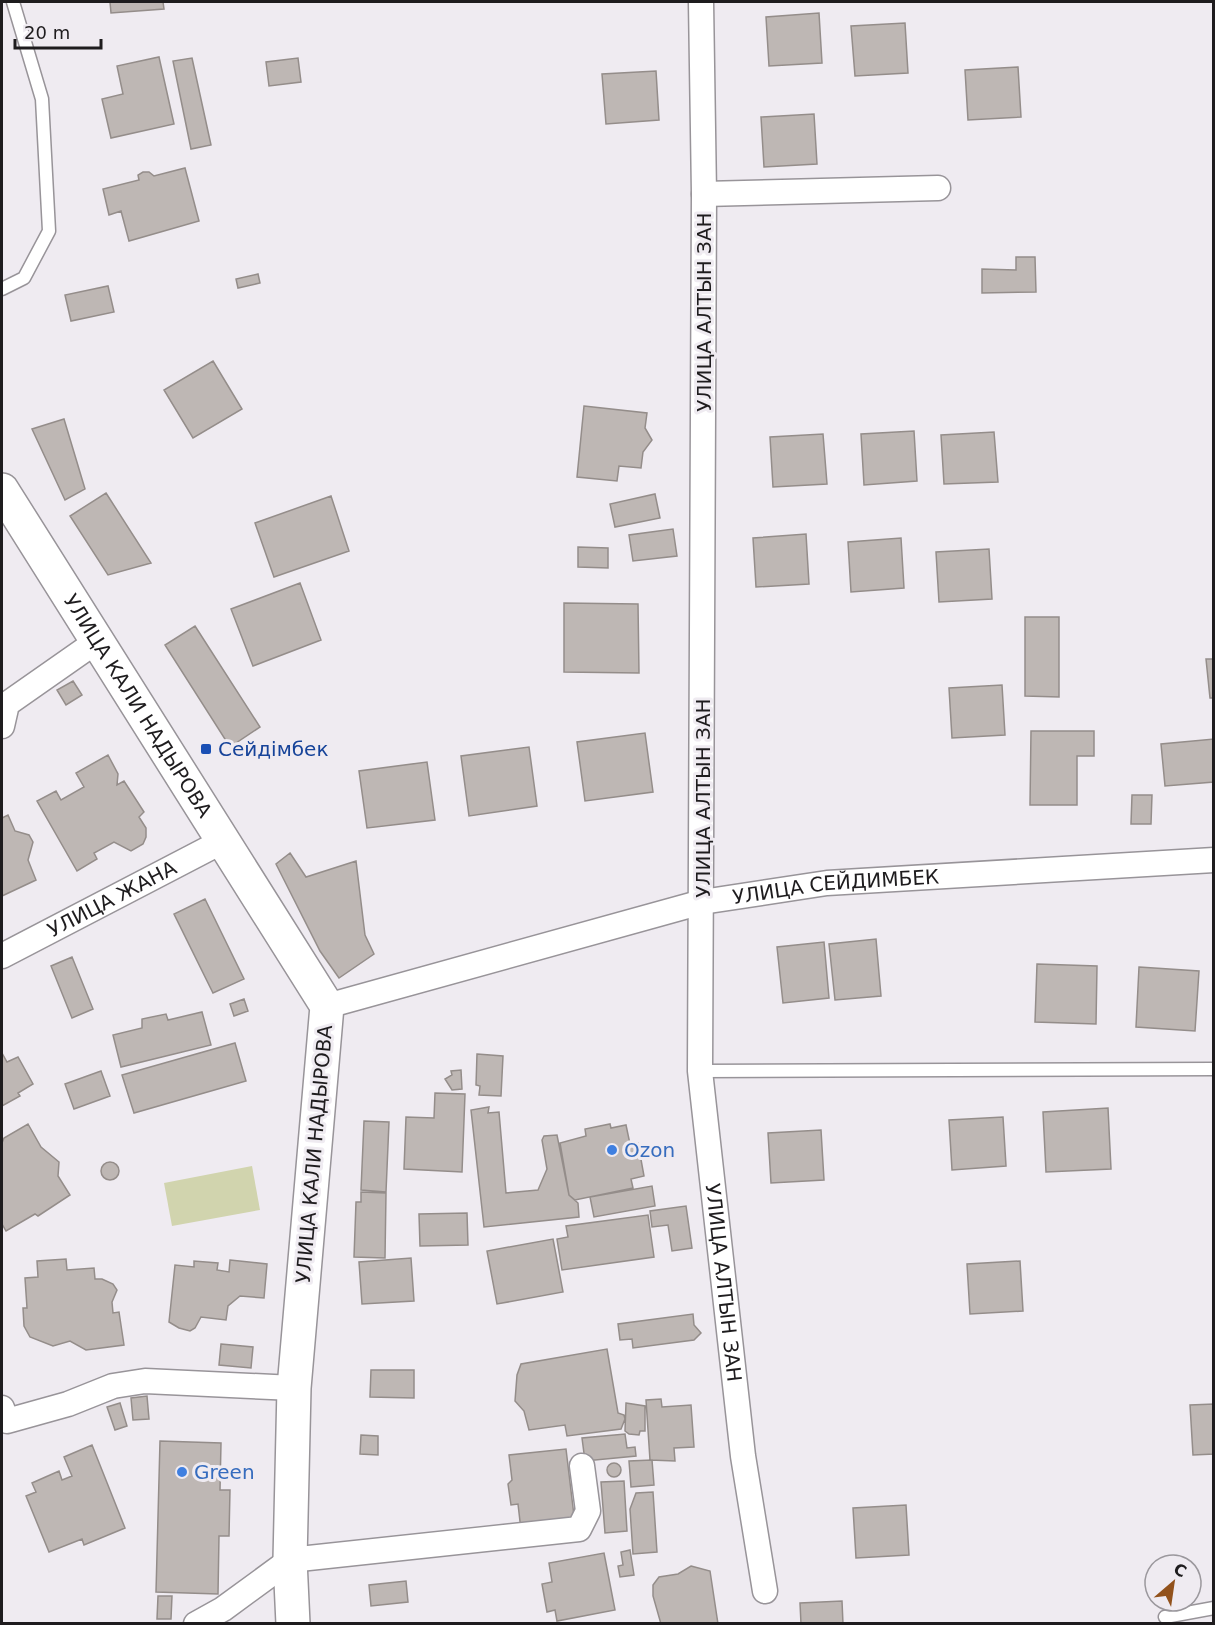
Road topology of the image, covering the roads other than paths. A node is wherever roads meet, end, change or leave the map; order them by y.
1 (13, 2) edge
2 (701, 2) edge
3 (938, 188) dead end
4 (704, 194) junction
5 (2, 289) edge
6 (2, 490) edge
7 (97, 641) junction
8 (2, 726) edge
9 (223, 841) junction
10 (1214, 860) edge
11 (702, 903) junction
12 (2, 957) edge
13 (327, 1006) junction
14 (1214, 1069) edge
15 (700, 1071) junction
16 (294, 1388) junction
17 (2, 1408) edge
18 (582, 1466) dead end
19 (290, 1560) junction
20 (765, 1591) dead end
21 (1214, 1608) edge
22 (1165, 1617) dead end
23 (196, 1623) edge
24 (293, 1623) edge

1 - 5 lane
2 - 4 street, УЛИЦА АЛТЫН ЗАН
3 - 4 street
4 - 11 street, УЛИЦА АЛТЫН ЗАН
6 - 7 street, УЛИЦА КАЛИ НАДЫРОВА
7 - 8 street
7 - 9 street, УЛИЦА КАЛИ НАДЫРОВА
9 - 12 street, УЛИЦА ЖАНА
9 - 13 street, УЛИЦА КАЛИ НАДЫРОВА
10 - 11 street, УЛИЦА СЕЙДИМБЕК
11 - 13 street, УЛИЦА СЕЙДИМБЕК
11 - 15 street, УЛИЦА АЛТЫН ЗАН
13 - 16 street, УЛИЦА КАЛИ НАДЫРОВА
14 - 15 lane
15 - 20 street, УЛИЦА АЛТЫН ЗАН
16 - 17 street
16 - 19 street, УЛИЦА КАЛИ НАДЫРОВА
18 - 19 street
19 - 23 street
19 - 24 street, УЛИЦА КАЛИ НАДЫРОВА
21 - 22 lane

